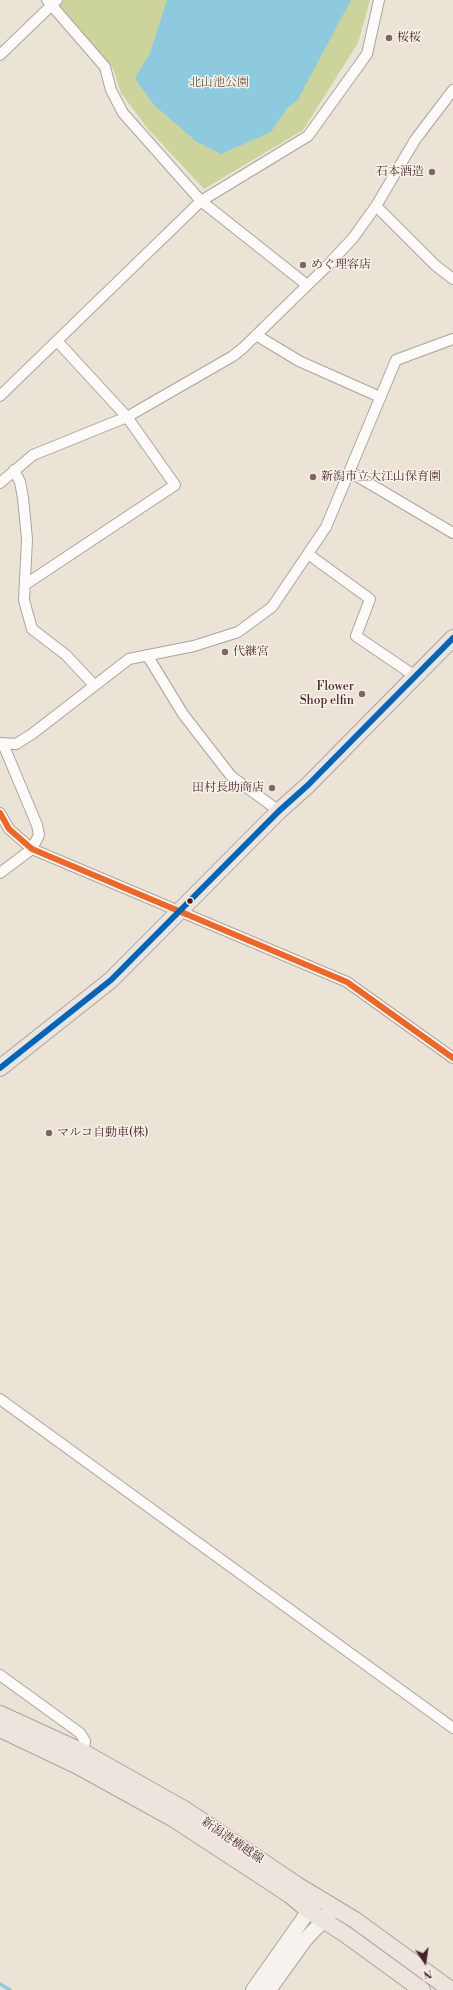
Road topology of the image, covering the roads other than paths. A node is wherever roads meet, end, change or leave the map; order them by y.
1 (379, 0) edge
2 (52, 2) edge
3 (1, 53) edge
4 (453, 90) edge
5 (202, 201) junction
6 (376, 206) junction
7 (453, 279) edge
8 (307, 285) junction
9 (256, 335) junction
10 (453, 340) edge
11 (58, 342) junction
12 (0, 396) edge
13 (380, 397) junction
14 (127, 417) junction
15 (14, 470) junction
16 (350, 472) junction
17 (0, 483) edge
18 (453, 533) edge
19 (308, 554) junction
20 (26, 584) junction
21 (453, 638) edge
22 (147, 656) junction
23 (415, 676) junction
24 (94, 686) junction
25 (1, 744) edge
26 (279, 811) junction
27 (0, 813) edge
28 (32, 849) junction
29 (0, 873) edge
30 (179, 911) junction
31 (453, 1058) edge
32 (0, 1068) edge
33 (0, 1399) edge
34 (0, 1675) edge
35 (0, 1714) edge
36 (453, 1728) edge
37 (0, 1729) edge
38 (83, 1752) junction
39 (318, 1898) junction
40 (334, 1909) junction
41 (309, 1911) junction
42 (323, 1920) junction
43 (253, 1990) edge
44 (269, 1990) edge
45 (422, 1990) edge
46 (451, 1990) edge

1 - 5 street
2 - 3 street
2 - 5 street
4 - 6 street
5 - 8 street
5 - 11 street
6 - 7 street
6 - 8 street
8 - 9 street
9 - 13 street
9 - 14 street
10 - 13 street
11 - 12 street
11 - 14 street
13 - 16 street
14 - 15 street
14 - 20 street
15 - 17 street
15 - 20 street
16 - 18 street
16 - 19 street
19 - 22 street
19 - 23 street
20 - 24 street
21 - 23 main road
22 - 24 street
22 - 26 street
23 - 26 main road
24 - 25 street
25 - 28 street
26 - 30 main road
27 - 28 street
28 - 29 street
28 - 30 street
30 - 31 street
30 - 32 main road
33 - 36 street
34 - 38 street
35 - 38 main road, 新潟港横越線
37 - 41 main road, 新潟港横越線
38 - 39 main road, 新潟港横越線
39 - 40 main road, 新潟港横越線
39 - 41 street
40 - 42 street
40 - 46 main road, 新潟港横越線
41 - 42 main road, 新潟港横越線
41 - 43 street
42 - 44 street
42 - 45 main road, 新潟港横越線

